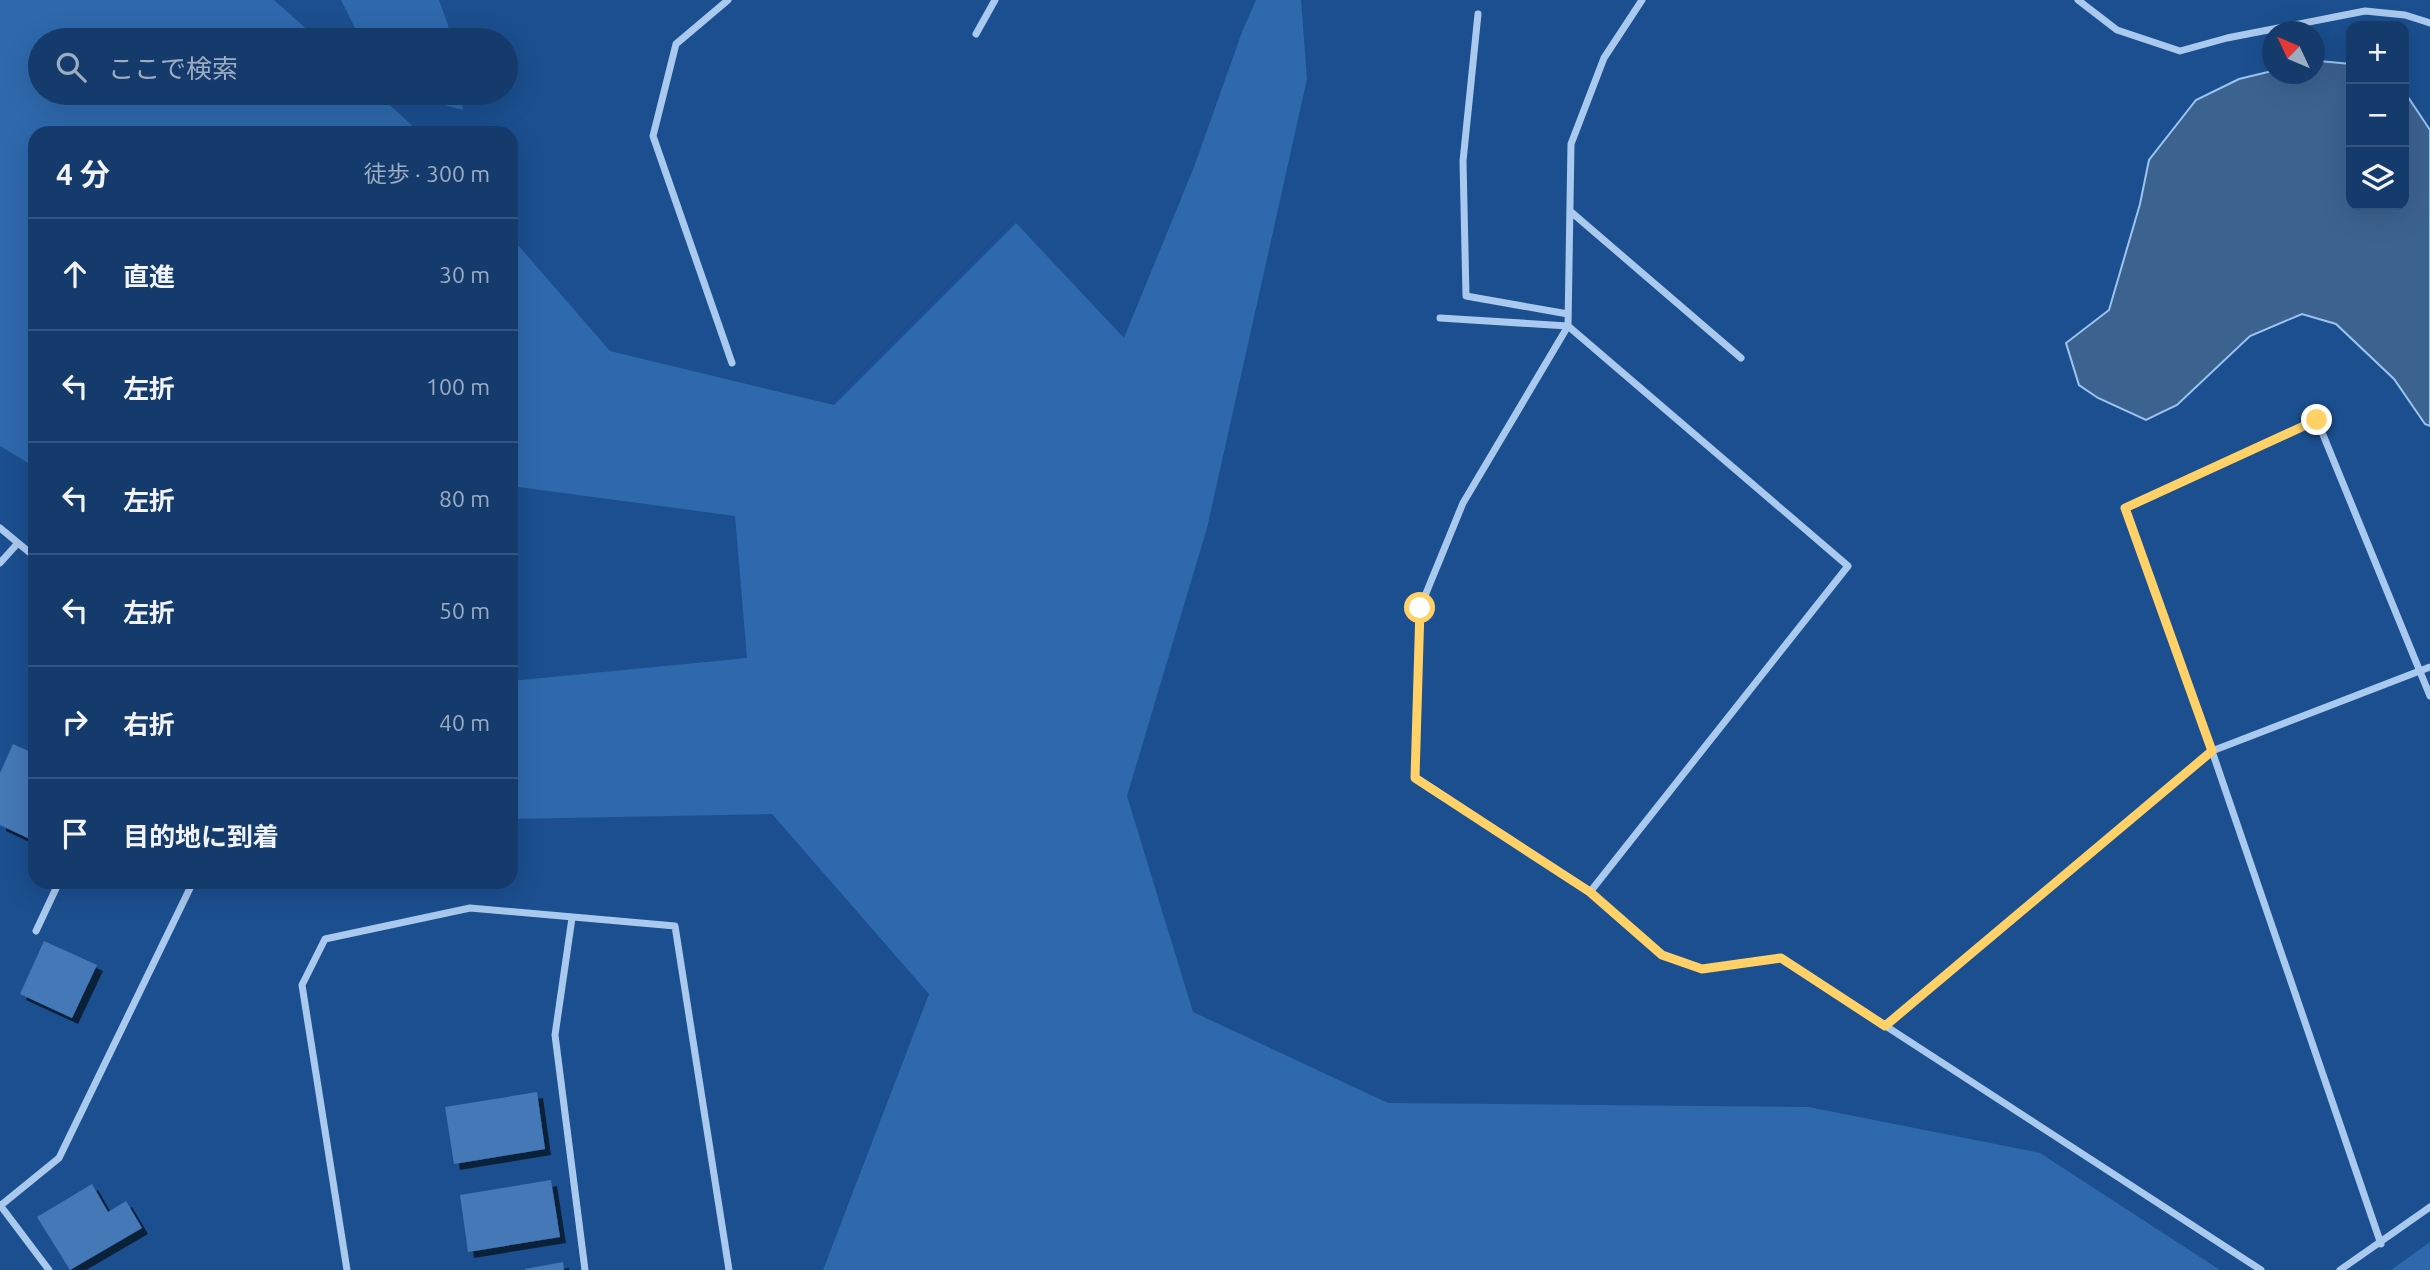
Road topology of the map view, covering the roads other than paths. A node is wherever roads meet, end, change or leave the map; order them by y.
1 (728, 0) edge
2 (995, 0) edge
3 (1642, 0) edge
4 (2078, 0) edge
5 (1478, 14) dead end
6 (2430, 23) edge
7 (976, 34) dead end
8 (1570, 211) junction
9 (1569, 314) junction
10 (1440, 318) dead end
11 (1569, 326) junction
12 (1741, 358) dead end
13 (732, 363) dead end
14 (0, 528) edge
15 (18, 543) junction
16 (28, 551) edge
17 (0, 563) edge
18 (2430, 667) edge
19 (2421, 671) junction
20 (2430, 696) edge
21 (2212, 751) junction
22 (56, 889) edge
23 (190, 889) edge
24 (1590, 892) junction
25 (572, 918) junction
26 (36, 931) dead end
27 (1885, 1026) junction
28 (0, 1206) edge
29 (2430, 1208) edge
30 (2381, 1244) junction
31 (49, 1270) edge
32 (347, 1270) edge
33 (585, 1270) edge
34 (729, 1270) edge
35 (2261, 1270) edge
36 (2340, 1270) edge

1 - 13 street
2 - 7 street
3 - 8 street
4 - 6 street
5 - 9 street
8 - 9 street
8 - 12 street
9 - 11 street
10 - 11 street
11 - 24 street
11 - 24 street
14 - 15 street
15 - 16 street
15 - 17 street
18 - 19 street
19 - 20 street
19 - 21 street
19 - 21 street
21 - 27 street
21 - 30 street
22 - 26 street
23 - 28 street
24 - 27 street
25 - 32 street
25 - 33 street
25 - 34 street
27 - 35 street
28 - 31 street
29 - 30 street
30 - 36 street

